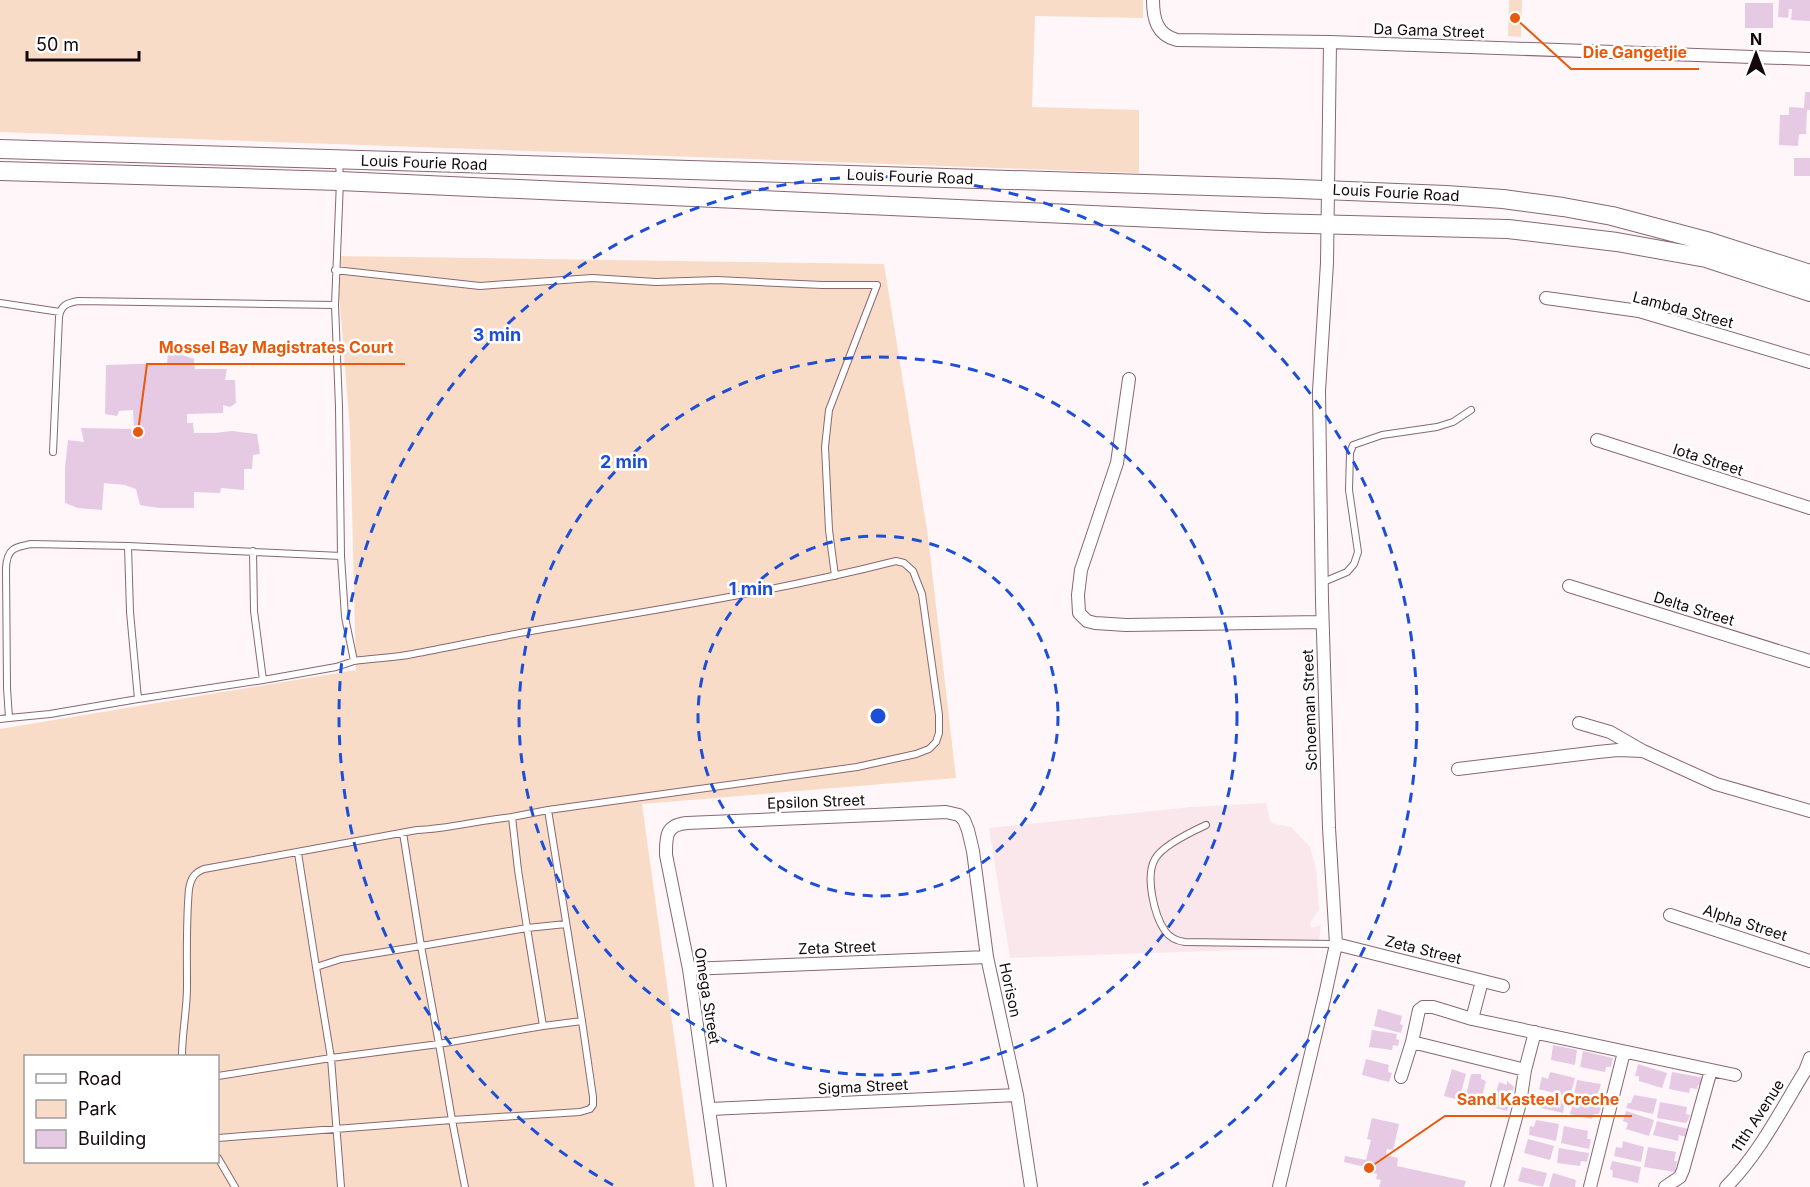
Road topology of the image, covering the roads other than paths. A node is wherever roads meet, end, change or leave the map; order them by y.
1 (1153, 0) edge
2 (1330, 42) junction
3 (1810, 58) edge
4 (0, 149) edge
5 (339, 160) junction
6 (0, 171) edge
7 (340, 182) junction
8 (1327, 190) junction
9 (1326, 225) junction
10 (335, 270) junction
11 (1810, 274) edge
12 (1810, 292) edge
13 (1546, 298) dead end
14 (0, 303) edge
15 (334, 305) junction
16 (60, 312) junction
17 (1810, 362) edge
18 (1129, 379) dead end
19 (1472, 410) dead end
20 (1597, 440) dead end
21 (53, 452) dead end
22 (1810, 508) edge
23 (128, 546) junction
24 (253, 551) junction
25 (341, 556) junction
26 (835, 576) junction
27 (1321, 583) junction
28 (1569, 586) dead end
29 (1322, 622) junction
30 (354, 661) junction
31 (1810, 661) edge
32 (263, 680) junction
33 (138, 699) junction
34 (9, 718) junction
35 (0, 719) edge
36 (1579, 723) dead end
37 (1643, 751) junction
38 (1458, 769) dead end
39 (549, 810) junction
40 (1810, 811) edge
41 (946, 812) joint
42 (512, 817) junction
43 (687, 823) joint
44 (1206, 825) dead end
45 (403, 833) junction
46 (298, 853) junction
47 (1670, 915) dead end
48 (566, 924) junction
49 (527, 928) junction
50 (1336, 944) junction
51 (421, 946) junction
52 (987, 957) junction
53 (1810, 961) edge
54 (316, 967) junction
55 (689, 969) junction
56 (1482, 981) junction
57 (1503, 986) dead end
58 (1472, 1019) junction
59 (582, 1021) junction
60 (543, 1026) junction
61 (1535, 1032) junction
62 (1412, 1042) junction
63 (439, 1044) junction
64 (1624, 1052) junction
65 (182, 1055) edge
66 (332, 1058) junction
67 (1810, 1058) edge
68 (1525, 1070) junction
69 (1711, 1070) junction
70 (1808, 1072) edge
71 (1735, 1075) dead end
72 (219, 1076) edge
73 (1401, 1077) dead end
74 (1017, 1095) junction
75 (710, 1109) junction
76 (452, 1120) junction
77 (336, 1130) junction
78 (219, 1138) edge
79 (219, 1160) edge
80 (235, 1187) edge
81 (340, 1187) edge
82 (465, 1187) edge
83 (720, 1187) edge
84 (1030, 1187) edge
85 (1279, 1187) edge
86 (1497, 1187) edge
87 (1590, 1187) edge
88 (1665, 1187) edge
89 (1726, 1187) edge

1 - 2 street, Da Gama Street
2 - 3 street, Da Gama Street
2 - 8 street, Schoeman Street
4 - 5 main road, Louis Fourie Road
5 - 7 lane
5 - 8 main road, Louis Fourie Road
6 - 7 main road, Louis Fourie Road
7 - 9 main road, Louis Fourie Road
7 - 10 lane
8 - 9 street, Schoeman Street
8 - 11 main road, Louis Fourie Road
9 - 12 main road, Louis Fourie Road
9 - 27 street, Schoeman Street
10 - 15 lane
10 - 26 lane
13 - 17 street, Lambda Street
14 - 16 lane
15 - 16 lane
15 - 25 lane
16 - 21 lane
18 - 29 street
19 - 27 lane
20 - 22 street, Iota Street
23 - 24 lane
23 - 33 lane
23 - 34 lane
24 - 25 lane
24 - 32 lane
25 - 30 lane
26 - 30 lane
26 - 39 lane
27 - 29 street, Schoeman Street
28 - 31 street, Delta Street
29 - 50 street, Schoeman Street
30 - 32 lane
32 - 33 lane
33 - 34 lane
34 - 35 lane
36 - 37 street
37 - 38 street
37 - 40 street
39 - 42 lane
39 - 48 lane
41 - 43 street, Epsilon Street
41 - 52 street, Horison
42 - 45 lane
42 - 49 lane
43 - 55 street, Omega Street
44 - 50 lane
45 - 46 lane
45 - 51 lane
46 - 54 lane
46 - 65 lane
47 - 53 street, Alpha Street
48 - 49 lane
48 - 59 lane
49 - 51 lane
49 - 60 lane
50 - 56 street, Zeta Street
50 - 85 street, Schoeman Street
51 - 54 lane
51 - 63 lane
52 - 55 street, Zeta Street
52 - 74 street, Horison
54 - 66 lane
55 - 75 street, Omega Street
56 - 57 street, Zeta Street
56 - 58 street
58 - 61 street
58 - 62 street
59 - 60 lane
59 - 76 lane
60 - 63 lane
61 - 64 street
61 - 68 street
62 - 68 street
62 - 73 street
63 - 66 lane
63 - 76 lane
64 - 69 street
64 - 87 street
66 - 72 lane
66 - 77 lane
67 - 70 street, 11th Avenue
68 - 86 street
69 - 71 street
69 - 88 street
70 - 89 street, 11th Avenue
74 - 75 street, Sigma Street
74 - 84 street, Horison
75 - 83 street, Omega Street
76 - 77 lane
76 - 82 lane
77 - 78 lane
77 - 81 lane
79 - 80 lane

